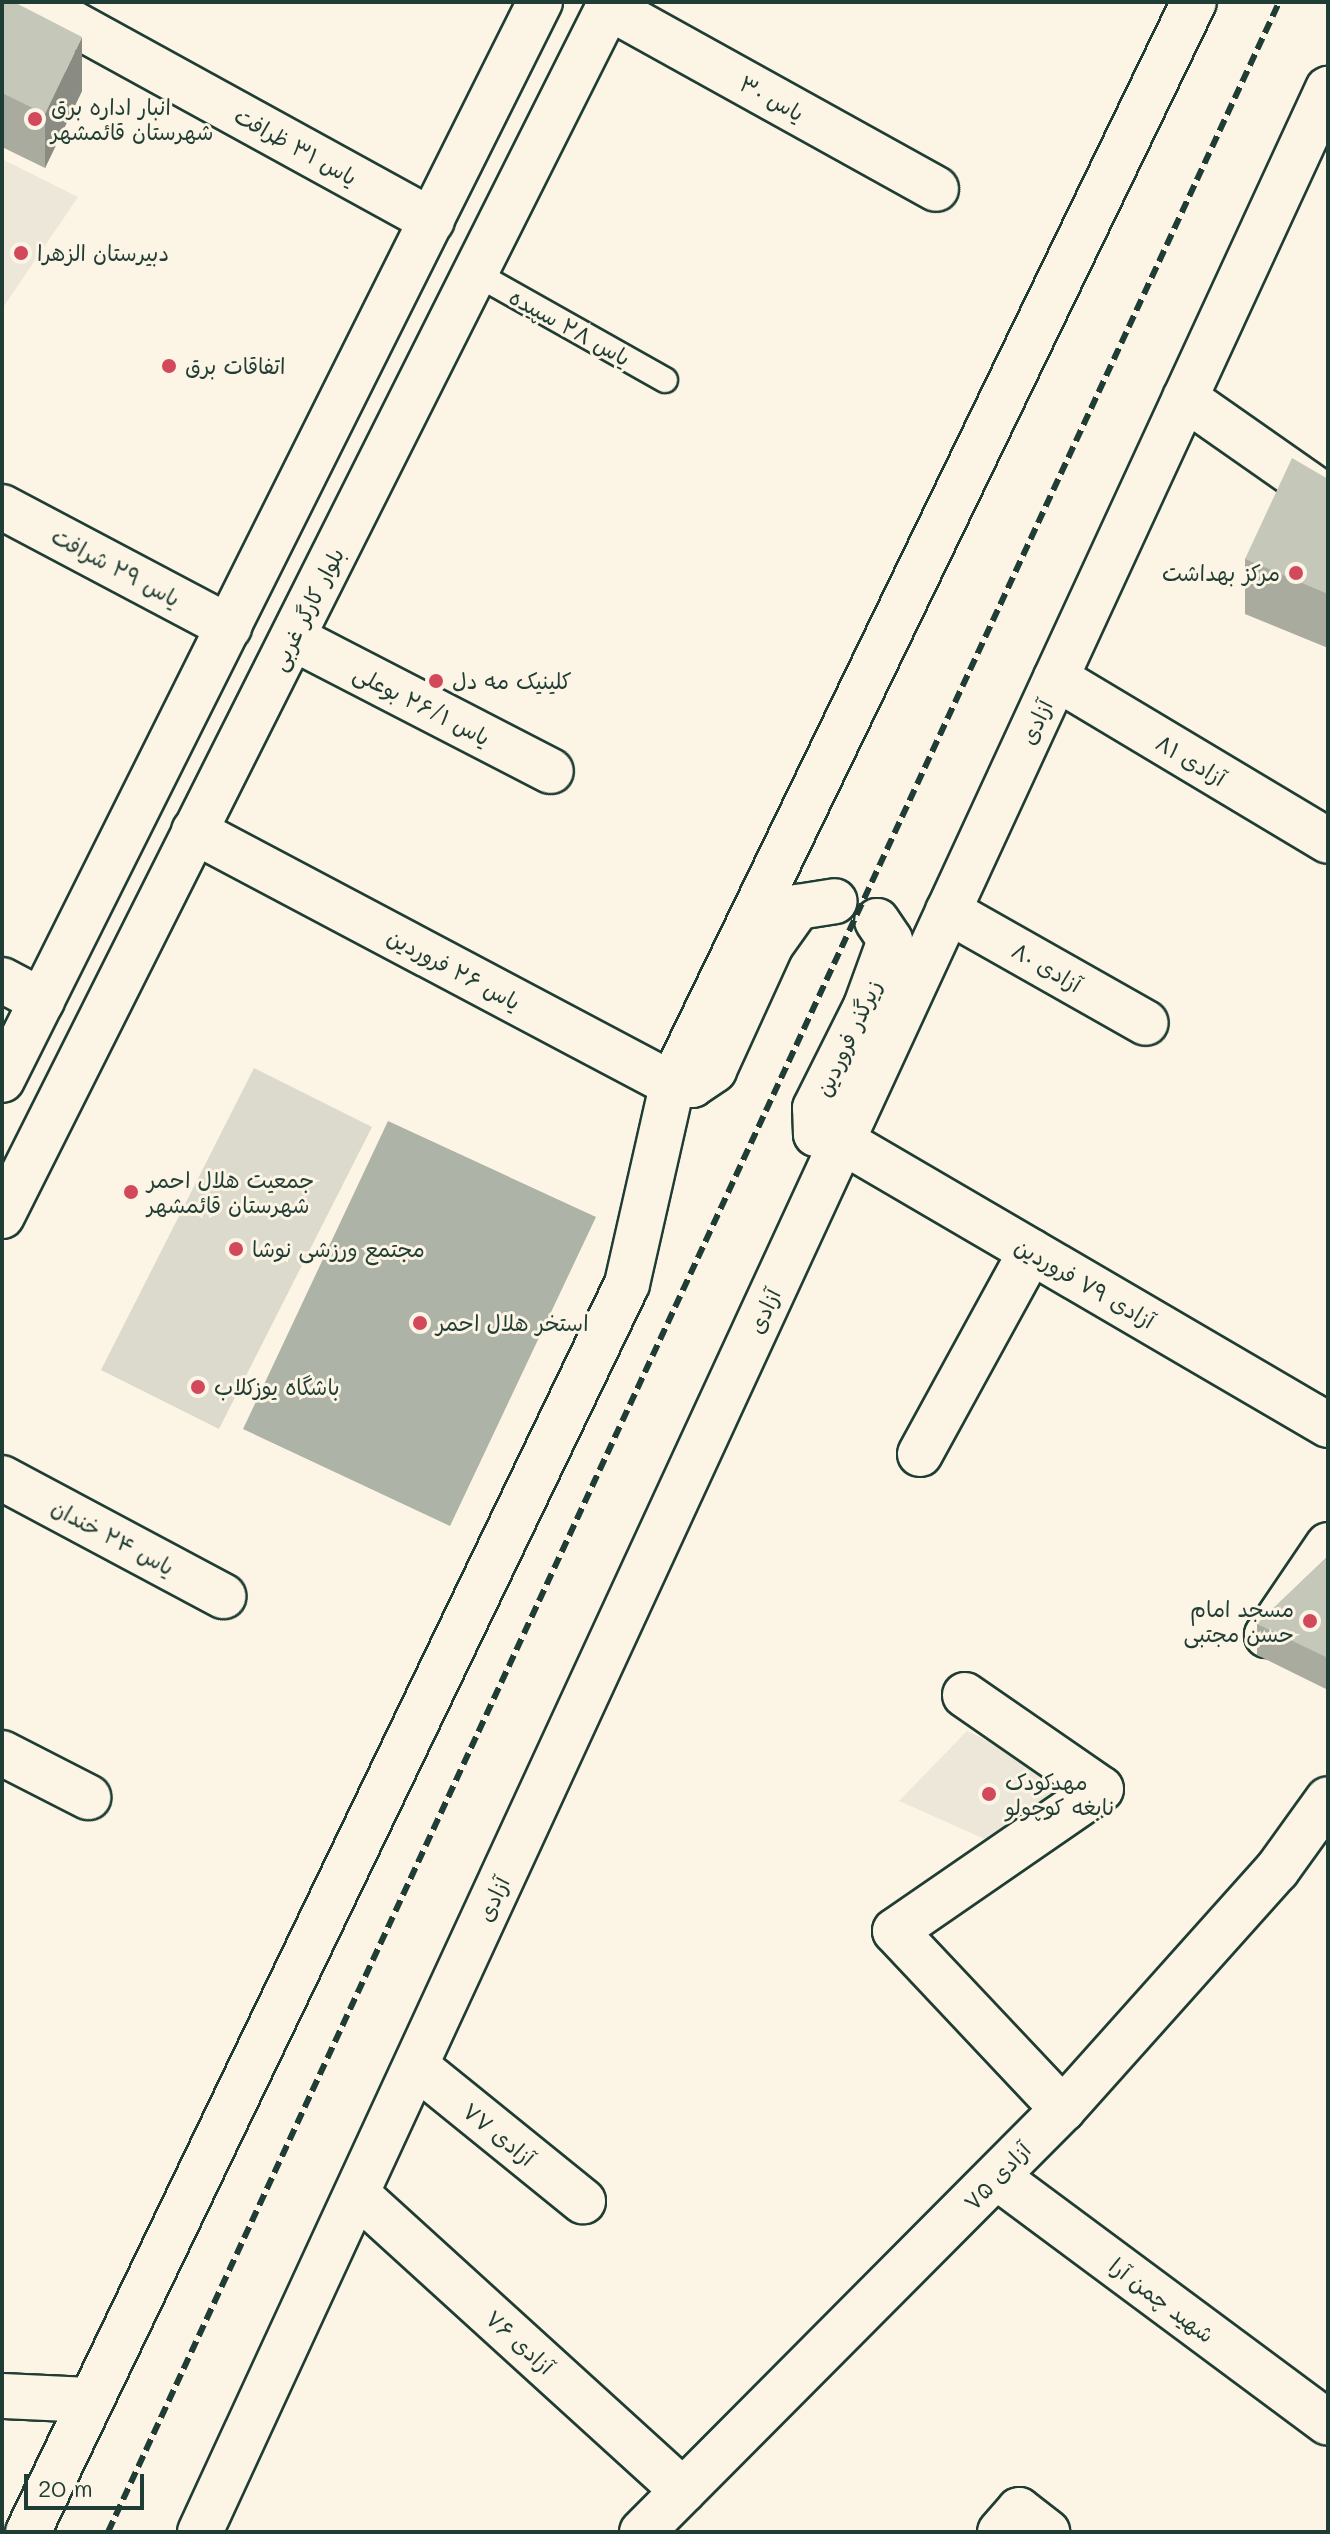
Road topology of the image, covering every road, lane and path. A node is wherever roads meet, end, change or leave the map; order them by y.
1 (34, 2) edge
2 (540, 2) edge
3 (1194, 2) edge
4 (610, 5) edge
5 (1328, 89) edge
6 (936, 189) dead end
7 (432, 221) junction
8 (475, 273) junction
9 (665, 380) dead end
10 (1185, 398) junction
11 (1328, 498) edge
12 (2, 507) edge
13 (229, 627) junction
14 (293, 638) junction
15 (1056, 678) junction
16 (551, 771) dead end
17 (194, 831) junction
18 (1328, 841) edge
19 (835, 901) dead end
20 (948, 911) junction
21 (877, 921) dead end
22 (2, 980) edge
23 (42, 1001) junction
24 (1146, 1023) dead end
25 (694, 1076) junction
26 (2, 1080) edge
27 (842, 1141) junction
28 (2, 1216) edge
29 (1031, 1251) junction
30 (1328, 1425) edge
31 (920, 1454) dead end
32 (2, 1478) edge
33 (1328, 1545) edge
34 (223, 1596) dead end
35 (1328, 1624) edge
36 (965, 1695) dead end
37 (2, 1753) edge
38 (88, 1797) dead end
39 (1328, 1799) edge
40 (416, 2066) junction
41 (1063, 2109) junction
42 (997, 2177) junction
43 (357, 2194) junction
44 (583, 2201) dead end
45 (2, 2396) edge
46 (89, 2400) junction
47 (1321, 2405) edge
48 (683, 2491) junction
49 (28, 2532) edge
50 (200, 2532) edge
51 (642, 2532) edge
52 (1000, 2532) edge
53 (1047, 2532) edge

1 - 7 street, یاس ۳۱ ظرافت
2 - 7 street
3 - 25 street
4 - 6 street, یاس ۳۰
4 - 8 street, بلوار کارگر غربی
5 - 10 street, آزادی
7 - 13 street
8 - 9 lane, یاس ۲۸ سپیده
8 - 14 street, بلوار کارگر غربی
10 - 11 street
10 - 15 street, آزادی
12 - 13 street, یاس ۲۹ شرافت
13 - 23 street
14 - 16 street, یاس ۲۶/۱ بوعلی
14 - 17 street, بلوار کارگر غربی
15 - 18 street, آزادی ۸۱
15 - 20 street, آزادی
17 - 25 street, یاس ۲۶ فروردین
17 - 28 street, بلوار کارگر غربی
19 - 25 street
20 - 24 street, آزادی ۸۰
20 - 27 street, آزادی
21 - 27 street, زیرگذر فروردین
22 - 23 street
23 - 26 street
25 - 46 street
27 - 29 street, آزادی ۷۹ فروردین
27 - 40 street, آزادی
29 - 30 street, آزادی ۷۹ فروردین
29 - 31 street
32 - 34 street, یاس ۲۴ خندان
33 - 35 street
36 - 41 street
37 - 38 street
39 - 41 street, آزادی ۷۵
40 - 43 street, آزادی
40 - 44 street, آزادی ۷۷
41 - 42 street, آزادی ۷۵
42 - 47 street, شهید چمن آرا
42 - 48 street, آزادی ۷۵
43 - 48 street, آزادی ۷۶
43 - 50 street, آزادی
45 - 46 street
46 - 49 street
48 - 51 street, آزادی ۷۵
52 - 53 street

